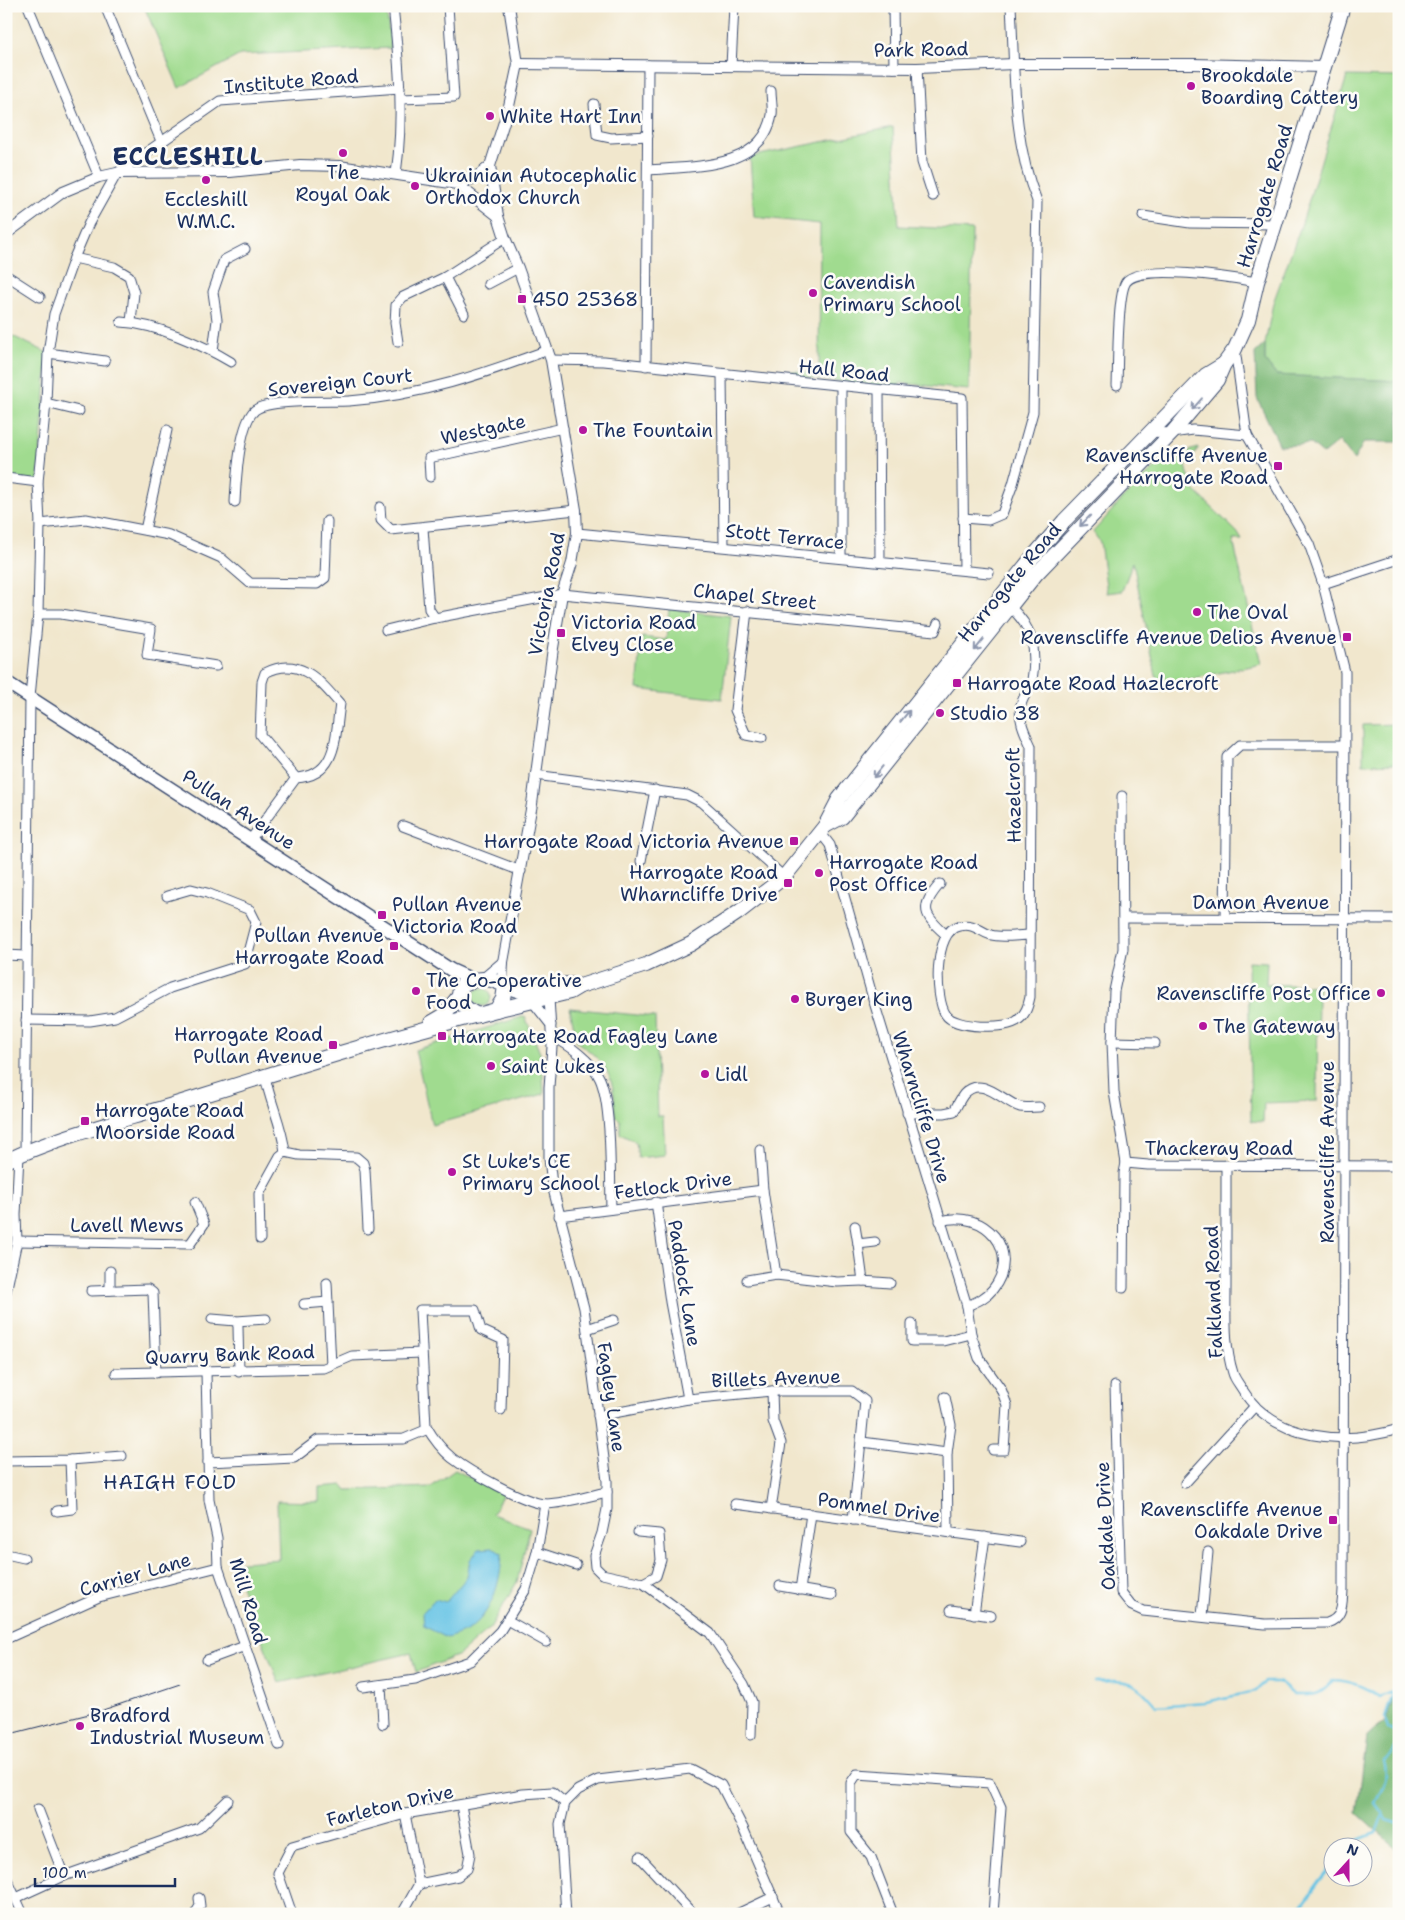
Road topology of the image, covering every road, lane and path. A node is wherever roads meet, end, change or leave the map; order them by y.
1 (28, 6) edge
2 (105, 6) edge
3 (393, 6) edge
4 (448, 6) edge
5 (509, 6) edge
6 (734, 6) edge
7 (893, 6) edge
8 (1011, 6) edge
9 (1343, 6) edge
10 (518, 64) junction
11 (1014, 64) junction
12 (648, 66) junction
13 (731, 66) junction
14 (1324, 67) junction
15 (894, 68) junction
16 (917, 68) junction
17 (400, 88) junction
18 (771, 91) dead end
19 (401, 99) junction
20 (594, 104) dead end
21 (648, 136) junction
22 (161, 141) junction
23 (490, 166) junction
24 (648, 170) junction
25 (117, 173) junction
26 (396, 174) junction
27 (99, 177) junction
28 (458, 184) junction
29 (933, 196) dead end
30 (498, 216) junction
31 (1143, 216) dead end
32 (1275, 224) junction
33 (6, 234) edge
34 (505, 238) junction
35 (244, 249) dead end
36 (74, 258) junction
37 (518, 268) junction
38 (6, 275) edge
39 (445, 277) junction
40 (1257, 282) junction
41 (488, 284) dead end
42 (40, 297) dead end
43 (464, 314) dead end
44 (121, 322) dead end
45 (131, 322) junction
46 (398, 342) dead end
47 (1235, 349) junction
48 (213, 351) junction
49 (48, 352) junction
50 (549, 355) junction
51 (105, 361) dead end
52 (231, 362) dead end
53 (1224, 364) junction
54 (646, 366) junction
55 (722, 374) junction
56 (1117, 385) dead end
57 (842, 387) junction
58 (879, 391) junction
59 (46, 403) junction
60 (79, 411) dead end
61 (564, 428) junction
62 (167, 430) dead end
63 (1149, 432) junction
64 (1172, 433) junction
65 (1247, 435) junction
66 (430, 477) dead end
67 (6, 478) edge
68 (38, 482) junction
69 (235, 502) dead end
70 (380, 508) dead end
71 (576, 510) junction
72 (963, 518) junction
73 (327, 521) dead end
74 (40, 524) junction
75 (423, 528) junction
76 (144, 530) junction
77 (578, 533) junction
78 (724, 546) junction
79 (841, 558) junction
80 (1399, 559) edge
81 (880, 562) junction
82 (964, 570) junction
83 (989, 573) dead end
84 (1323, 584) junction
85 (562, 594) junction
86 (1010, 607) junction
87 (747, 610) junction
88 (38, 614) junction
89 (435, 618) junction
90 (938, 623) dead end
91 (386, 630) dead end
92 (216, 666) dead end
93 (6, 682) edge
94 (30, 697) junction
95 (762, 738) dead end
96 (1344, 745) junction
97 (535, 775) junction
98 (296, 778) junction
99 (655, 790) junction
100 (1122, 796) dead end
101 (403, 826) dead end
102 (823, 829) junction
103 (251, 839) junction
104 (642, 861) dead end
105 (521, 871) junction
106 (784, 877) junction
107 (940, 884) dead end
108 (167, 896) dead end
109 (1124, 918) junction
110 (1225, 918) junction
111 (1345, 919) junction
112 (1399, 919) edge
113 (946, 934) junction
114 (1030, 935) junction
115 (6, 955) edge
116 (26, 956) junction
117 (503, 962) junction
118 (503, 984) junction
119 (469, 985) junction
120 (545, 993) junction
121 (532, 1001) junction
122 (496, 1010) junction
123 (478, 1015) junction
124 (26, 1020) junction
125 (551, 1025) junction
126 (417, 1030) junction
127 (552, 1036) junction
128 (1112, 1042) junction
129 (1155, 1043) dead end
130 (265, 1076) junction
131 (1039, 1107) dead end
132 (907, 1113) junction
133 (760, 1150) dead end
134 (285, 1152) junction
135 (22, 1153) junction
136 (6, 1161) edge
137 (1126, 1163) junction
138 (1226, 1165) junction
139 (1343, 1165) junction
140 (1399, 1166) edge
141 (763, 1190) junction
142 (195, 1202) dead end
143 (656, 1202) junction
144 (611, 1209) junction
145 (558, 1216) junction
146 (940, 1221) junction
147 (855, 1226) dead end
148 (368, 1229) dead end
149 (260, 1239) dead end
150 (17, 1241) junction
151 (875, 1242) dead end
152 (858, 1244) junction
153 (110, 1271) dead end
154 (776, 1275) junction
155 (747, 1280) dead end
156 (863, 1281) junction
157 (327, 1283) dead end
158 (890, 1283) dead end
159 (1123, 1288) dead end
160 (110, 1290) junction
161 (91, 1291) dead end
162 (6, 1292) edge
163 (328, 1302) junction
164 (304, 1304) dead end
165 (967, 1306) junction
166 (212, 1319) dead end
167 (266, 1319) dead end
168 (614, 1320) dead end
169 (236, 1321) junction
170 (912, 1324) dead end
171 (586, 1329) junction
172 (971, 1334) junction
173 (421, 1353) junction
174 (331, 1365) junction
175 (206, 1372) junction
176 (239, 1372) junction
177 (116, 1373) dead end
178 (156, 1373) junction
179 (1115, 1386) dead end
180 (772, 1391) junction
181 (945, 1398) dead end
182 (688, 1399) junction
183 (1254, 1406) junction
184 (501, 1410) dead end
185 (598, 1416) junction
186 (428, 1429) junction
187 (1399, 1429) edge
188 (1343, 1438) junction
189 (862, 1442) junction
190 (993, 1450) dead end
191 (947, 1453) junction
192 (122, 1456) dead end
193 (70, 1460) junction
194 (6, 1461) edge
195 (208, 1462) junction
196 (1185, 1483) dead end
197 (607, 1492) junction
198 (545, 1504) junction
199 (735, 1504) dead end
200 (771, 1509) junction
201 (57, 1510) dead end
202 (811, 1514) junction
203 (853, 1520) junction
204 (638, 1532) dead end
205 (948, 1532) junction
206 (985, 1537) junction
207 (1020, 1542) dead end
208 (537, 1552) junction
209 (1208, 1552) dead end
210 (6, 1554) edge
211 (24, 1558) dead end
212 (576, 1565) dead end
213 (218, 1567) junction
214 (643, 1582) junction
215 (780, 1586) dead end
216 (800, 1590) junction
217 (832, 1595) dead end
218 (951, 1610) dead end
219 (974, 1614) junction
220 (991, 1616) dead end
221 (1202, 1616) junction
222 (1336, 1619) joint
223 (507, 1620) junction
224 (6, 1639) edge
225 (546, 1642) dead end
226 (245, 1646) junction
227 (207, 1660) dead end
228 (381, 1685) junction
229 (363, 1687) dead end
230 (383, 1724) dead end
231 (752, 1735) dead end
232 (279, 1746) dead end
233 (228, 1800) dead end
234 (565, 1804) junction
235 (461, 1805) junction
236 (38, 1809) dead end
237 (405, 1814) junction
238 (640, 1857) dead end
239 (6, 1876) edge
240 (64, 1876) junction
241 (419, 1884) junction
242 (774, 1897) junction
243 (16, 1898) junction
244 (199, 1898) dead end
245 (23, 1914) edge
246 (195, 1914) edge
247 (292, 1914) edge
248 (402, 1914) edge
249 (566, 1914) edge
250 (693, 1914) edge
251 (737, 1914) edge
252 (780, 1914) edge
253 (893, 1914) edge
254 (993, 1914) edge

1 - 27 street
2 - 22 street
3 - 17 street
4 - 19 street
5 - 10 street, Victoria Road
6 - 13 street
7 - 15 street
8 - 11 street
9 - 14 highway, Harrogate Road
10 - 12 street, Park Road
10 - 23 street, Victoria Road
11 - 14 street, Park Road
11 - 16 street, Park Road
11 - 72 street
12 - 13 street, Park Road
12 - 21 street
13 - 15 street, Park Road
14 - 32 highway, Harrogate Road
15 - 16 street, Park Road
16 - 29 street
17 - 19 street
17 - 22 street, Institute Road
18 - 24 street
19 - 26 street
20 - 21 street
21 - 24 street
22 - 25 street, Institute Road
23 - 28 street
23 - 30 street, Victoria Road
24 - 54 street
25 - 26 street
25 - 27 street
25 - 36 street
26 - 28 street
27 - 33 street
28 - 30 street
30 - 34 street, Victoria Road
31 - 32 street
32 - 40 highway, Harrogate Road
34 - 37 street, Victoria Road
34 - 39 street
35 - 48 street
36 - 45 street
36 - 49 street
37 - 41 street
37 - 50 street, Victoria Road
38 - 42 street
39 - 43 street
39 - 46 street
40 - 47 highway, Harrogate Road
40 - 56 street
44 - 45 street
45 - 48 street
47 - 53 highway, Harrogate Road
47 - 65 street, Ravenscliffe Avenue
48 - 52 street
49 - 51 street
49 - 59 street
50 - 54 street, Hall Road
50 - 61 street, Victoria Road
50 - 69 street, Sovereign Court
53 - 63 highway, Harrogate Road
53 -> 64 highway, Harrogate Road
54 - 55 street, Hall Road
55 - 57 street, Hall Road
55 - 78 street
57 - 58 street, Hall Road
57 - 79 street
58 - 72 street, Hall Road
58 - 81 street
59 - 60 street
59 - 68 street
61 - 66 street, Westgate
61 - 71 street, Victoria Road
62 - 76 street
63 - 64 street
102 -> 63 highway, Harrogate Road
64 - 65 street
64 -> 86 highway, Harrogate Road
65 - 84 street, Ravenscliffe Avenue
67 - 68 street
68 - 74 street
70 - 75 street
71 - 75 street
71 - 77 street, Victoria Road
72 - 82 street, Hall Road
73 - 76 street
74 - 76 street
74 - 88 street
75 - 89 street
77 - 78 street, Stott Terrace
77 - 85 street, Victoria Road
78 - 79 street, Stott Terrace
79 - 81 street, Stott Terrace
80 - 84 street
81 - 82 street, Stott Terrace
82 - 83 street, Stott Terrace
84 - 96 street, Ravenscliffe Avenue
85 - 87 street, Chapel Street
85 - 89 street, Chapel Street
85 - 97 street, Victoria Road
86 -> 102 highway, Harrogate Road
86 - 114 street, Hazelcroft
87 - 90 street, Chapel Street
87 - 95 street
88 - 92 street
88 - 94 street
89 - 91 street, Chapel Street
93 - 94 main road, Pullan Avenue
94 - 103 main road, Pullan Avenue
94 - 116 street
96 - 110 street
96 - 111 street, Ravenscliffe Avenue
97 - 99 street
97 - 105 street, Victoria Road
98 - 98 street
98 - 103 street
99 - 104 street
99 - 106 street
100 - 109 street, Thackeray Road
101 - 105 street
102 - 106 highway, Harrogate Road
102 - 132 street, Wharncliffe Drive
103 - 119 main road, Pullan Avenue
105 - 117 street, Victoria Road
106 - 120 highway, Harrogate Road
107 - 113 street
108 - 124 street
109 - 110 street, Damon Avenue
109 - 128 street, Thackeray Road
110 - 111 street, Damon Avenue
111 - 112 street, Damon Avenue
111 - 139 street, Ravenscliffe Avenue
113 - 114 street
113 - 114 street, Hazelcroft
115 - 116 street
116 - 124 street
117 - 118 street, Victoria Road
117 - 119 street
118 - 119 highway, Harrogate Road
118 - 120 highway, Harrogate Road
118 - 122 highway
119 - 123 highway
119 - 126 highway
120 - 121 highway, Harrogate Road
120 - 125 street, Fagley Lane
121 - 122 highway, Harrogate Road
121 - 125 street
122 - 123 highway, Harrogate Road
123 - 126 highway, Harrogate Road
124 - 135 street
125 - 127 street, Fagley Lane
126 - 130 highway
127 - 144 street
127 - 145 street, Fagley Lane
128 - 129 street
128 - 137 street, Thackeray Road
130 - 134 street
130 - 135 highway
131 - 132 street
132 - 146 street, Wharncliffe Drive
133 - 141 street
134 - 148 street
134 - 149 street
135 - 136 highway
135 - 150 street
137 - 138 street, Thackeray Road
137 - 159 street
138 - 139 street, Thackeray Road
138 - 183 street, Falkland Road
139 - 140 street, Thackeray Road
139 - 188 street, Ravenscliffe Avenue
141 - 143 street, Fetlock Drive
141 - 154 street
142 - 150 street, Lavell Mews
143 - 144 street, Fetlock Drive
143 - 182 street, Paddock Lane
144 - 145 street, Fetlock Drive
145 - 171 street, Fagley Lane
146 - 165 street, Wharncliffe Drive
146 - 165 street
147 - 152 street
150 - 162 street
151 - 152 street
152 - 156 street
153 - 160 street
154 - 155 street
154 - 156 street
156 - 158 street
157 - 163 street
160 - 161 street
160 - 178 street
163 - 164 street
163 - 174 street
165 - 172 street, Wharncliffe Drive
166 - 169 street
167 - 169 street
168 - 171 street
169 - 176 street
170 - 172 street
171 - 185 street, Fagley Lane
172 - 190 street, Wharncliffe Drive
173 - 174 street, Quarry Bank Road
173 - 184 street
173 - 186 street
174 - 176 street, Quarry Bank Road
175 - 176 street, Quarry Bank Road
175 - 178 street, Quarry Bank Road
175 - 195 street, Mill Road
177 - 178 street, Quarry Bank Road
179 - 221 street, Oakdale Drive
180 - 182 street, Billets Avenue
180 - 189 street, Billets Avenue
180 - 200 street
181 - 191 street
182 - 185 street, Billets Avenue
183 - 188 street, Falkland Road
183 - 196 street
185 - 197 street, Fagley Lane
186 - 195 street
186 - 198 street
187 - 188 street, Falkland Road
188 - 222 street, Ravenscliffe Avenue
189 - 191 street
189 - 203 street, Billets Avenue
191 - 205 street
192 - 193 street
193 - 194 street
193 - 201 street
195 - 213 street, Mill Road
197 - 198 street
197 - 214 street, Fagley Lane
198 - 208 street
199 - 200 street, Pommel Drive
200 - 202 street, Pommel Drive
202 - 203 street, Pommel Drive
202 - 216 street
203 - 205 street, Pommel Drive
204 - 214 street
205 - 206 street, Pommel Drive
206 - 207 street, Pommel Drive
206 - 219 street
208 - 212 street
208 - 223 street
209 - 221 street
210 - 211 street
213 - 224 street, Carrier Lane
213 - 226 street, Mill Road
214 - 231 street, Fagley Lane
215 - 216 street
216 - 217 street
218 - 219 street
219 - 220 street
221 - 222 street, Oakdale Drive
223 - 225 street
223 - 228 street
226 - 227 street
226 - 232 street, Mill Road
228 - 229 street
228 - 230 street
233 - 240 street
234 - 235 street, Farleton Drive
234 - 242 street
234 - 249 street
235 - 237 street, Farleton Drive
235 - 241 street
236 - 240 street
237 - 241 street
237 - 247 street, Farleton Drive
238 - 250 street
239 - 243 street
240 - 243 street
241 - 248 street
242 - 251 street
242 - 252 street
243 - 245 street
244 - 246 street
253 - 254 street

